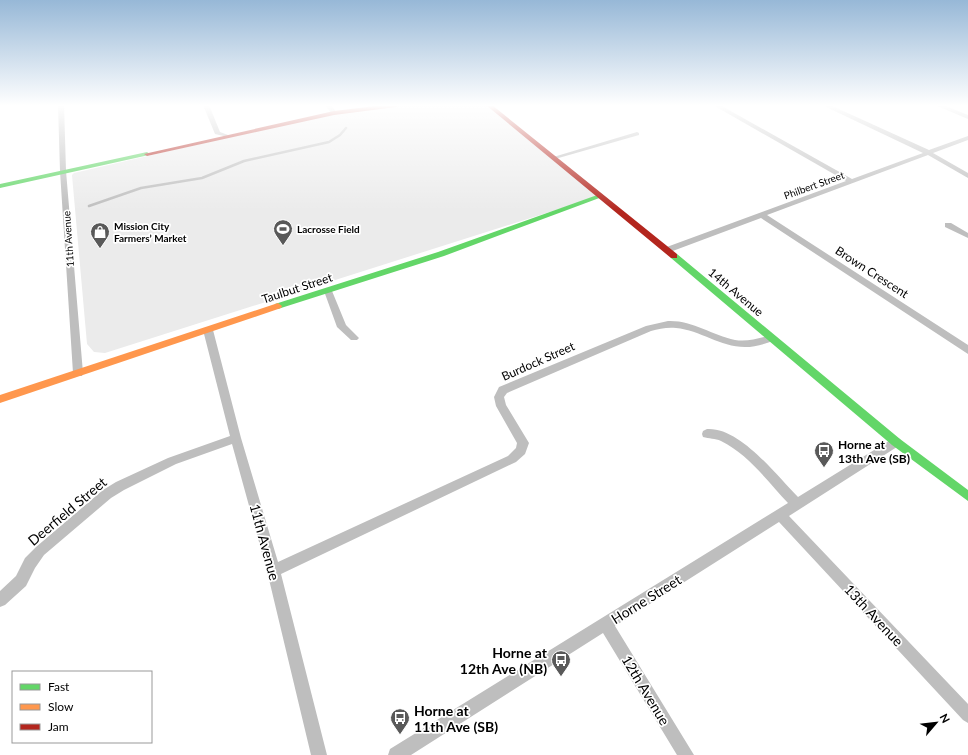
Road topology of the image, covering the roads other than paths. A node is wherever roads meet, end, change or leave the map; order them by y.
1 (62, 140) edge
2 (206, 140) edge
3 (532, 140) edge
4 (615, 140) edge
5 (778, 140) edge
6 (901, 140) edge
7 (961, 140) edge
8 (927, 152) junction
9 (553, 158) junction
10 (63, 171) junction
11 (968, 176) edge
12 (852, 182) junction
13 (0, 186) edge
14 (600, 196) junction
15 (762, 215) junction
16 (948, 225) dead end
17 (968, 236) edge
18 (666, 250) junction
19 (328, 291) junction
20 (208, 330) junction
21 (354, 338) dead end
22 (772, 338) junction
23 (968, 350) edge
24 (78, 373) junction
25 (0, 399) edge
26 (707, 434) dead end
27 (236, 438) junction
28 (896, 442) junction
29 (968, 496) edge
30 (796, 504) junction
31 (780, 515) junction
32 (274, 571) junction
33 (0, 600) edge
34 (606, 624) junction
35 (968, 715) edge
36 (319, 755) edge
37 (396, 755) edge
38 (686, 755) edge

1 - 10 street, 11th Avenue
2 - 10 street
3 - 9 street, 14th Avenue
4 - 9 street
5 - 12 street
6 - 8 street
7 - 8 street, Philbert Street
8 - 11 street
8 - 12 street, Philbert Street
9 - 14 street, 14th Avenue
10 - 13 street
10 - 24 street, 11th Avenue
12 - 15 street, Philbert Street
14 - 18 street, 14th Avenue
14 - 19 street, Taulbut Street
15 - 18 street, Philbert Street
15 - 23 street, Brown Crescent
16 - 17 street
18 - 22 street, 14th Avenue
19 - 20 street, Taulbut Street
19 - 21 street
20 - 24 street, Taulbut Street
20 - 27 street, 11th Avenue
22 - 28 street, 14th Avenue
22 - 32 street, Burdock Street
24 - 25 street, Taulbut Street
26 - 30 street
27 - 32 street, 11th Avenue
27 - 33 street, Deerfield Street
28 - 29 street, 14th Avenue
28 - 30 street, Horne Street
30 - 31 street, Horne Street
31 - 34 street, Horne Street
31 - 35 street, 13th Avenue
32 - 36 street, 11th Avenue
34 - 37 street, Horne Street
34 - 38 street, 12th Avenue

